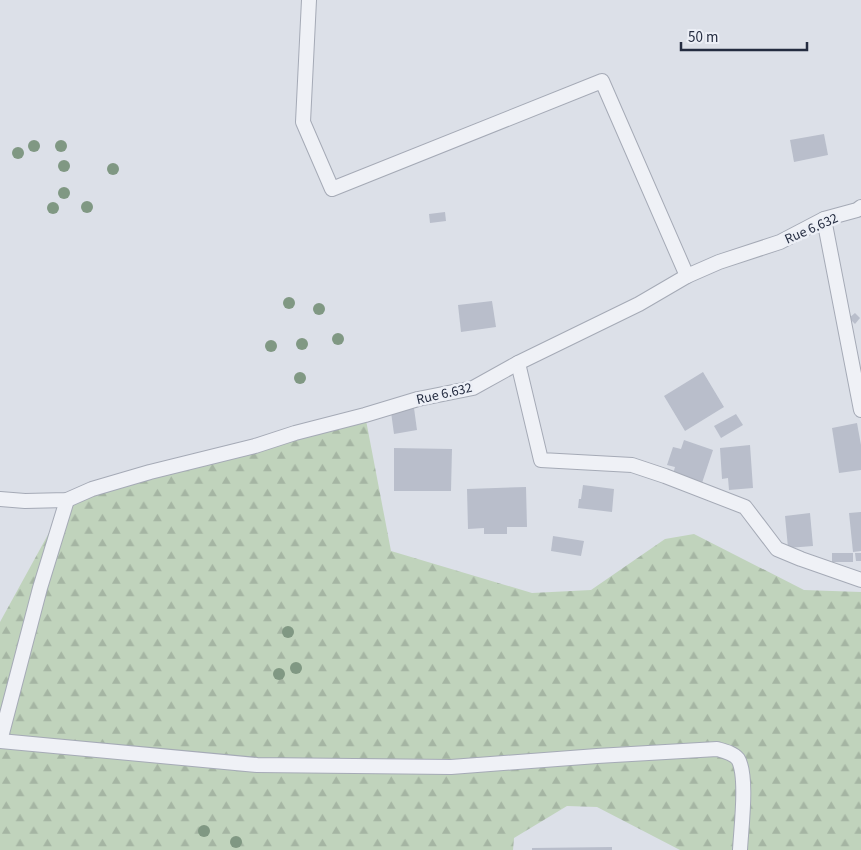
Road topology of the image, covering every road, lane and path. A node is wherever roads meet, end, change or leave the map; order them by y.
1 (309, 0) edge
2 (861, 207) edge
3 (824, 219) junction
4 (687, 276) junction
5 (518, 363) junction
6 (861, 410) edge
7 (0, 499) edge
8 (67, 500) junction
9 (861, 580) edge
10 (0, 741) edge
11 (740, 850) edge

1 - 4 street
2 - 3 street, Rue 6.632
3 - 4 street, Rue 6.632
3 - 6 street
4 - 5 street, Rue 6.632
5 - 8 street, Rue 6.632
5 - 9 street
7 - 8 street, Rue 6.632
8 - 10 street
10 - 11 street

